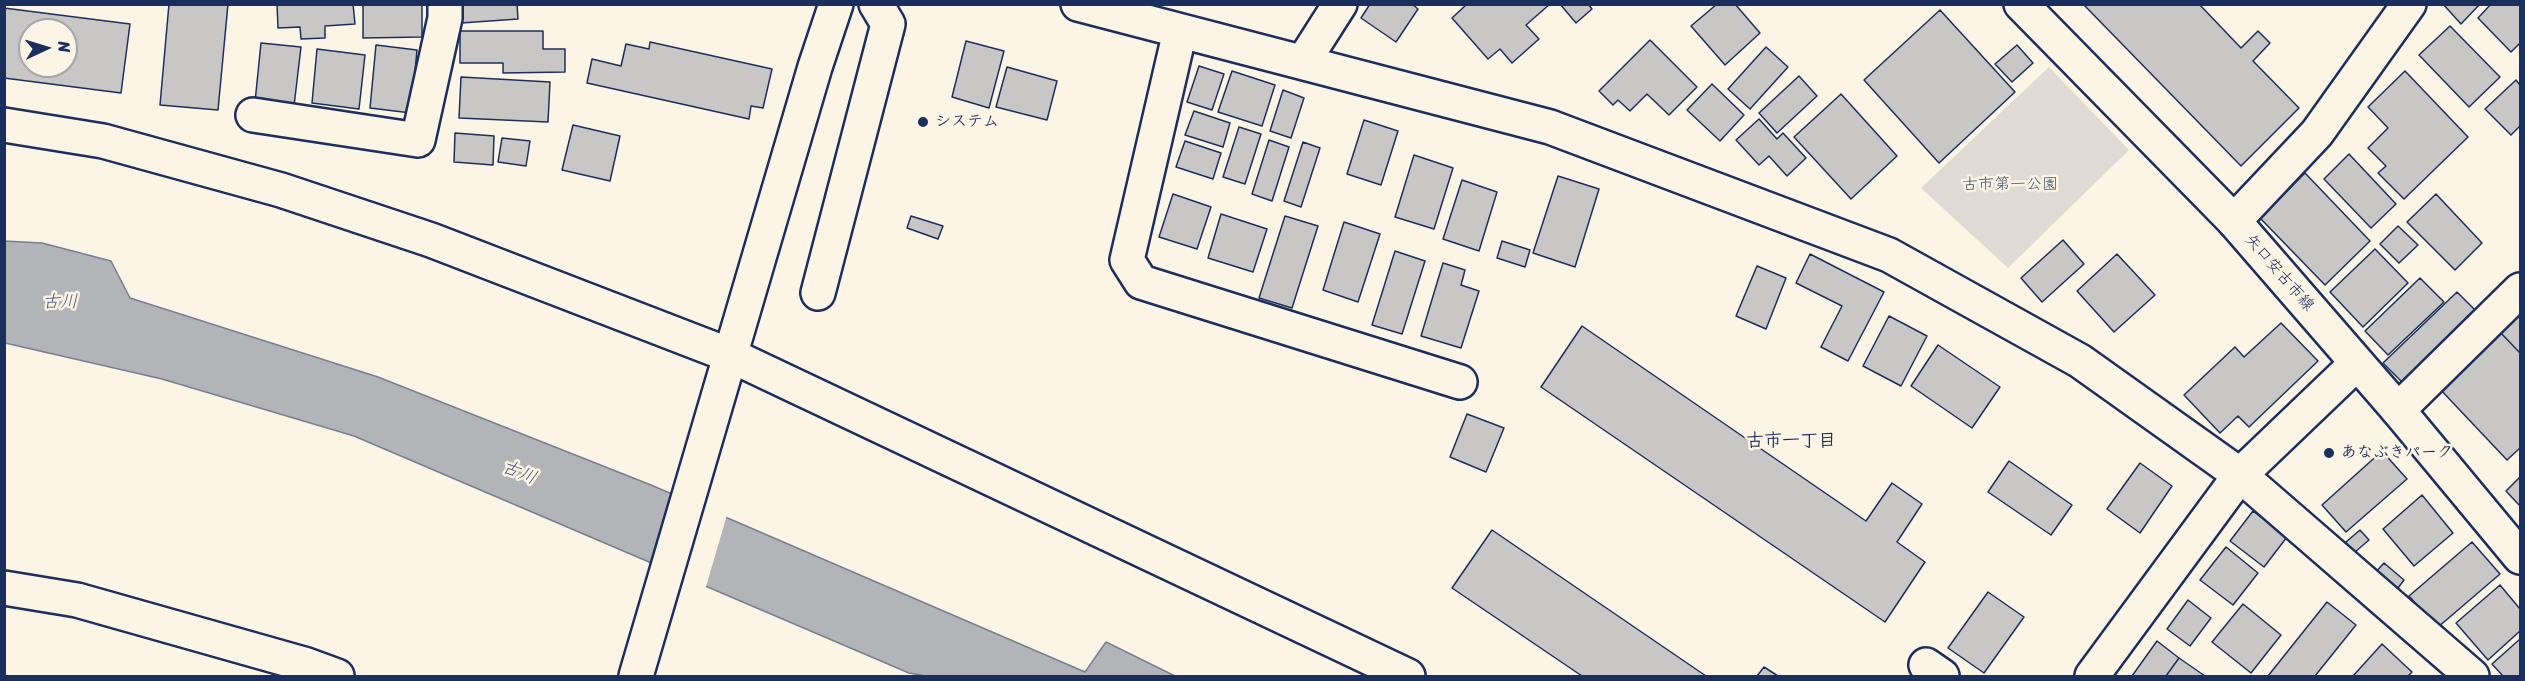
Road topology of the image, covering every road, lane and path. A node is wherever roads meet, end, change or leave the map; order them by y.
1 (445, 4) edge
2 (836, 4) edge
3 (876, 4) edge
4 (1340, 4) edge
5 (2021, 4) edge
6 (2409, 4) edge
7 (1084, 5) edge
8 (1180, 31) junction
9 (1303, 62) junction
10 (254, 115) dead end
11 (4, 125) edge
12 (2234, 221) junction
13 (2520, 290) edge
14 (818, 294) dead end
15 (2356, 364) junction
16 (729, 365) junction
17 (1461, 382) dead end
18 (2398, 410) junction
19 (2240, 475) junction
20 (2520, 557) edge
21 (4, 588) edge
22 (337, 676) edge
23 (636, 676) edge
24 (1408, 676) edge
25 (2092, 676) edge
26 (2472, 676) edge

1 - 10 street
2 - 16 street
3 - 14 street
4 - 9 street
5 - 12 street, 矢口安古市線
6 - 12 street
7 - 8 street
8 - 9 street
8 - 17 street
9 - 19 street
11 - 16 street
12 - 15 street, 矢口安古市線
13 - 18 street
15 - 18 street, 矢口安古市線
15 - 19 street
16 - 23 street
16 - 24 street
18 - 20 street, 矢口安古市線
19 - 25 street
19 - 26 street
21 - 22 street

